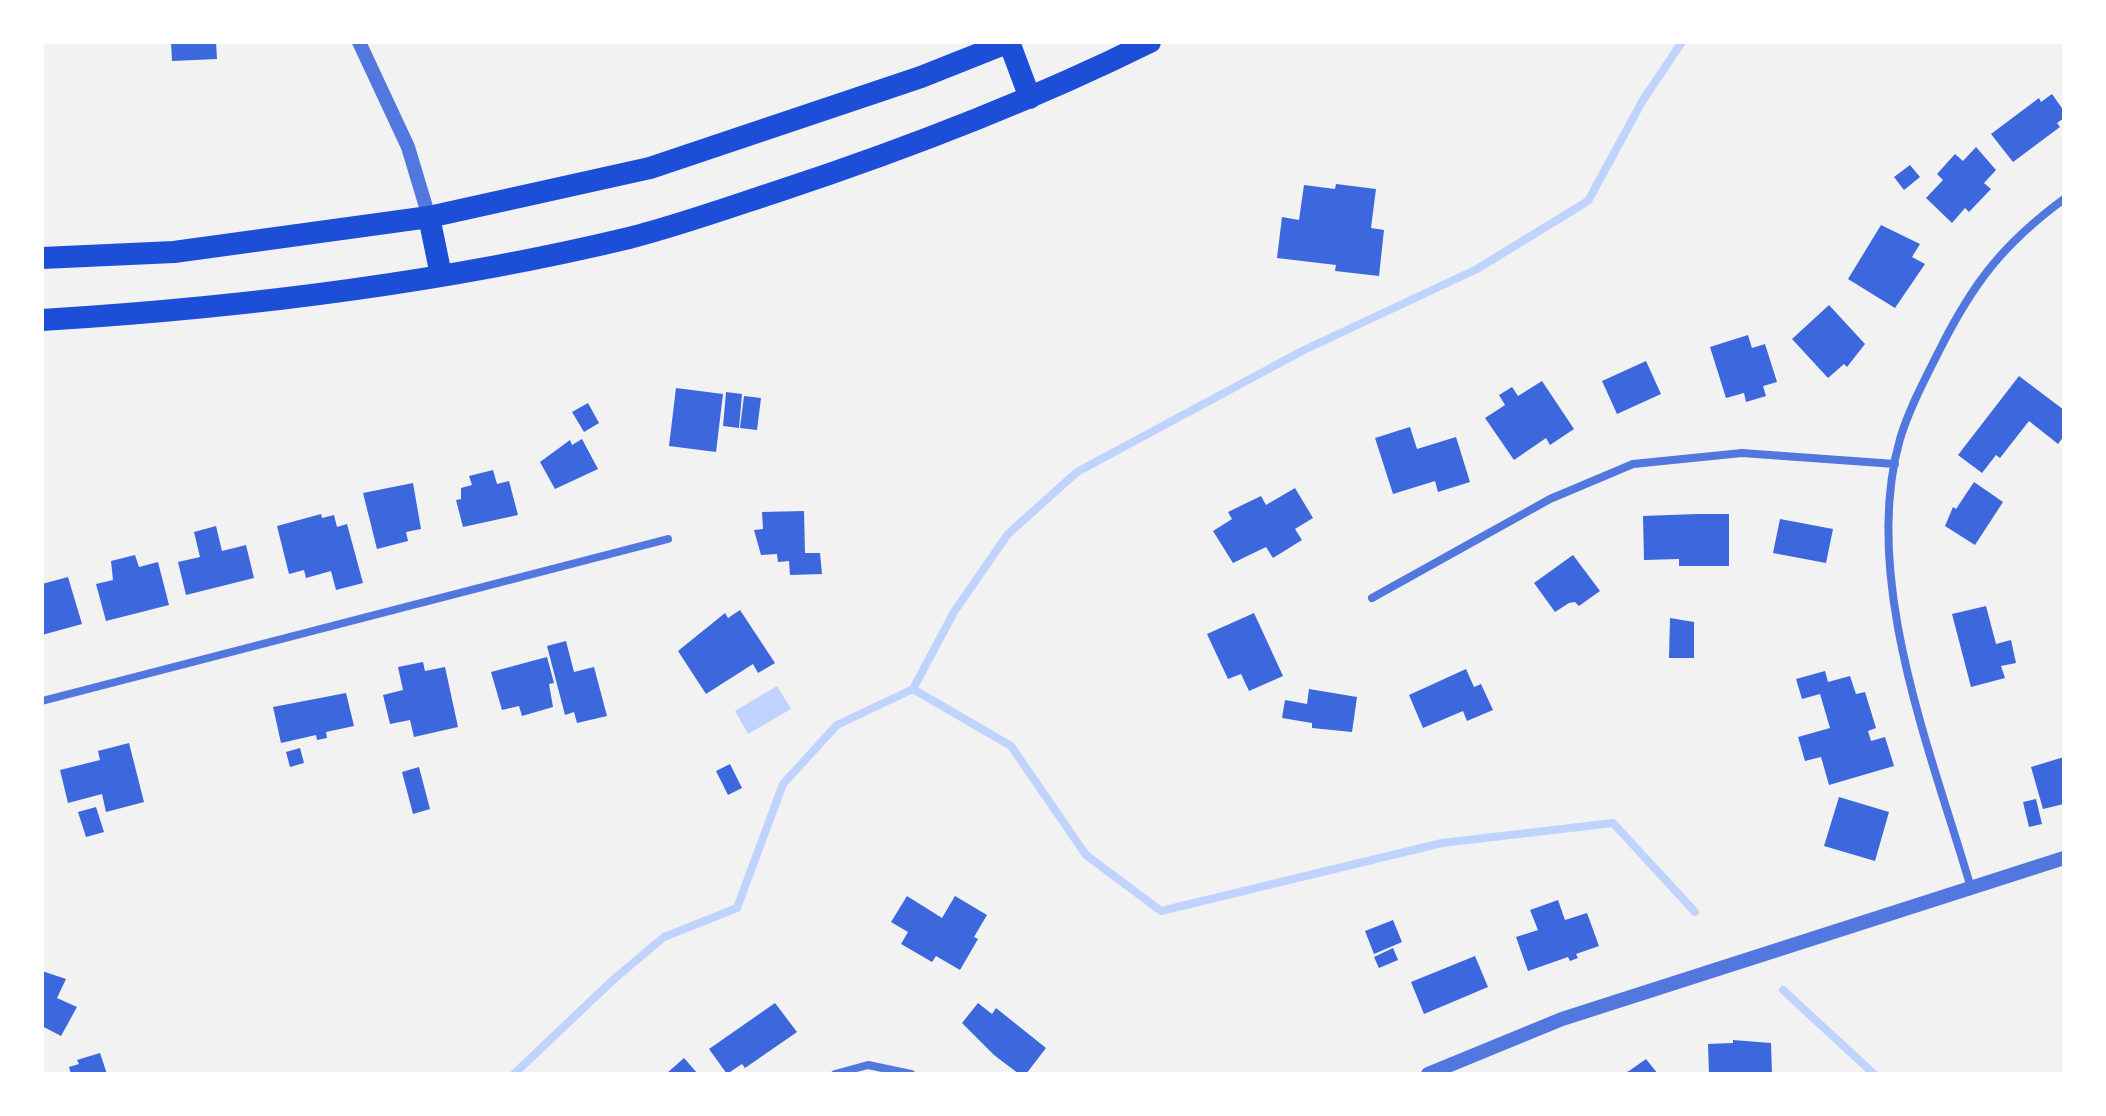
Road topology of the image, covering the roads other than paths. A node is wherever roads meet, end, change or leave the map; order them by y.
1 (359, 42) edge
2 (1009, 42) edge
3 (1150, 42) edge
4 (1030, 98) junction
5 (2064, 199) edge
6 (429, 217) junction
7 (42, 258) edge
8 (441, 275) junction
9 (42, 320) edge
10 (1895, 464) junction
11 (668, 539) dead end
12 (1372, 598) dead end
13 (42, 701) edge
14 (2064, 858) edge
15 (1971, 888) junction
16 (835, 1074) edge
17 (911, 1074) edge
18 (1428, 1074) edge

1 - 6 street
2 - 4 highway
2 - 6 highway
3 - 4 highway
4 - 8 highway
5 - 10 street
6 - 7 highway
6 - 8 highway
8 - 9 highway
10 - 12 street
10 - 15 street
11 - 13 street
14 - 15 street
15 - 18 street
16 - 17 street

